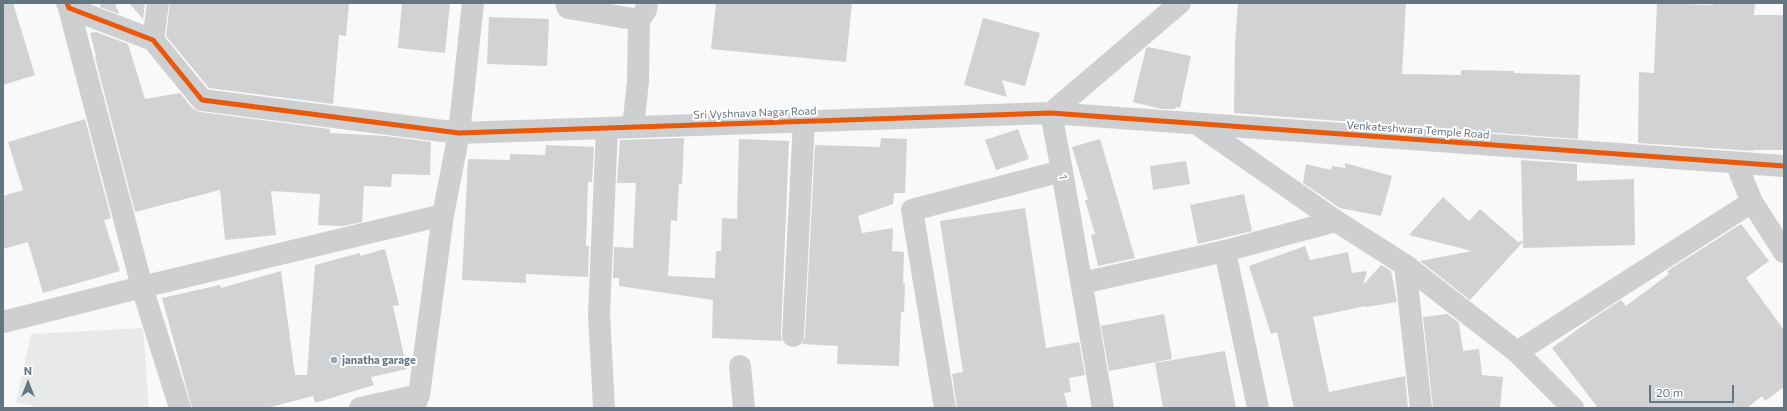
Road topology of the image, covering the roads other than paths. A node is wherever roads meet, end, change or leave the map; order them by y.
1 (158, 3) edge
2 (473, 3) edge
3 (566, 3) edge
4 (1180, 3) edge
5 (68, 5) edge
6 (643, 11) edge
7 (154, 40) junction
8 (1051, 113) junction
9 (804, 122) junction
10 (1197, 124) junction
11 (633, 127) junction
12 (607, 128) junction
13 (459, 133) junction
14 (1736, 163) junction
15 (1784, 166) edge
16 (1062, 171) junction
17 (1752, 202) junction
18 (443, 215) junction
19 (1336, 221) junction
20 (1225, 251) junction
21 (1784, 252) edge
22 (1405, 265) junction
23 (1082, 283) junction
24 (142, 287) junction
25 (3, 322) edge
26 (793, 336) dead end
27 (1517, 352) junction
28 (740, 366) dead end
29 (417, 401) edge
30 (1571, 407) edge
31 (180, 408) edge
32 (360, 408) edge
33 (604, 408) edge
34 (744, 408) edge
35 (945, 408) edge
36 (1103, 408) edge
37 (1258, 408) edge
38 (1421, 408) edge

1 - 7 street
2 - 13 street
3 - 6 street
4 - 8 street
5 - 7 street
5 - 24 street
6 - 11 street
7 - 13 street, Sri Vyshnava Nagar Road
8 - 9 street, Sri Vyshnava Nagar Road
8 - 10 street, Venkateshwara Temple Road
8 - 16 street, 1
9 - 11 street, Sri Vyshnava Nagar Road
9 - 26 street
10 - 14 street, Venkateshwara Temple Road
10 - 19 street
11 - 12 street, Sri Vyshnava Nagar Road
12 - 13 street, Sri Vyshnava Nagar Road
12 - 33 street
13 - 18 street
14 - 15 street, Venkateshwara Temple Road
14 - 17 street
16 - 23 street, 1
16 - 35 street
17 - 21 street
17 - 27 street
18 - 24 street
18 - 29 street
19 - 20 street
19 - 22 street
20 - 23 street
20 - 37 street
22 - 27 street
22 - 38 street
23 - 36 street, 1
24 - 25 street
24 - 31 street
27 - 30 street
28 - 34 street
29 - 32 street

